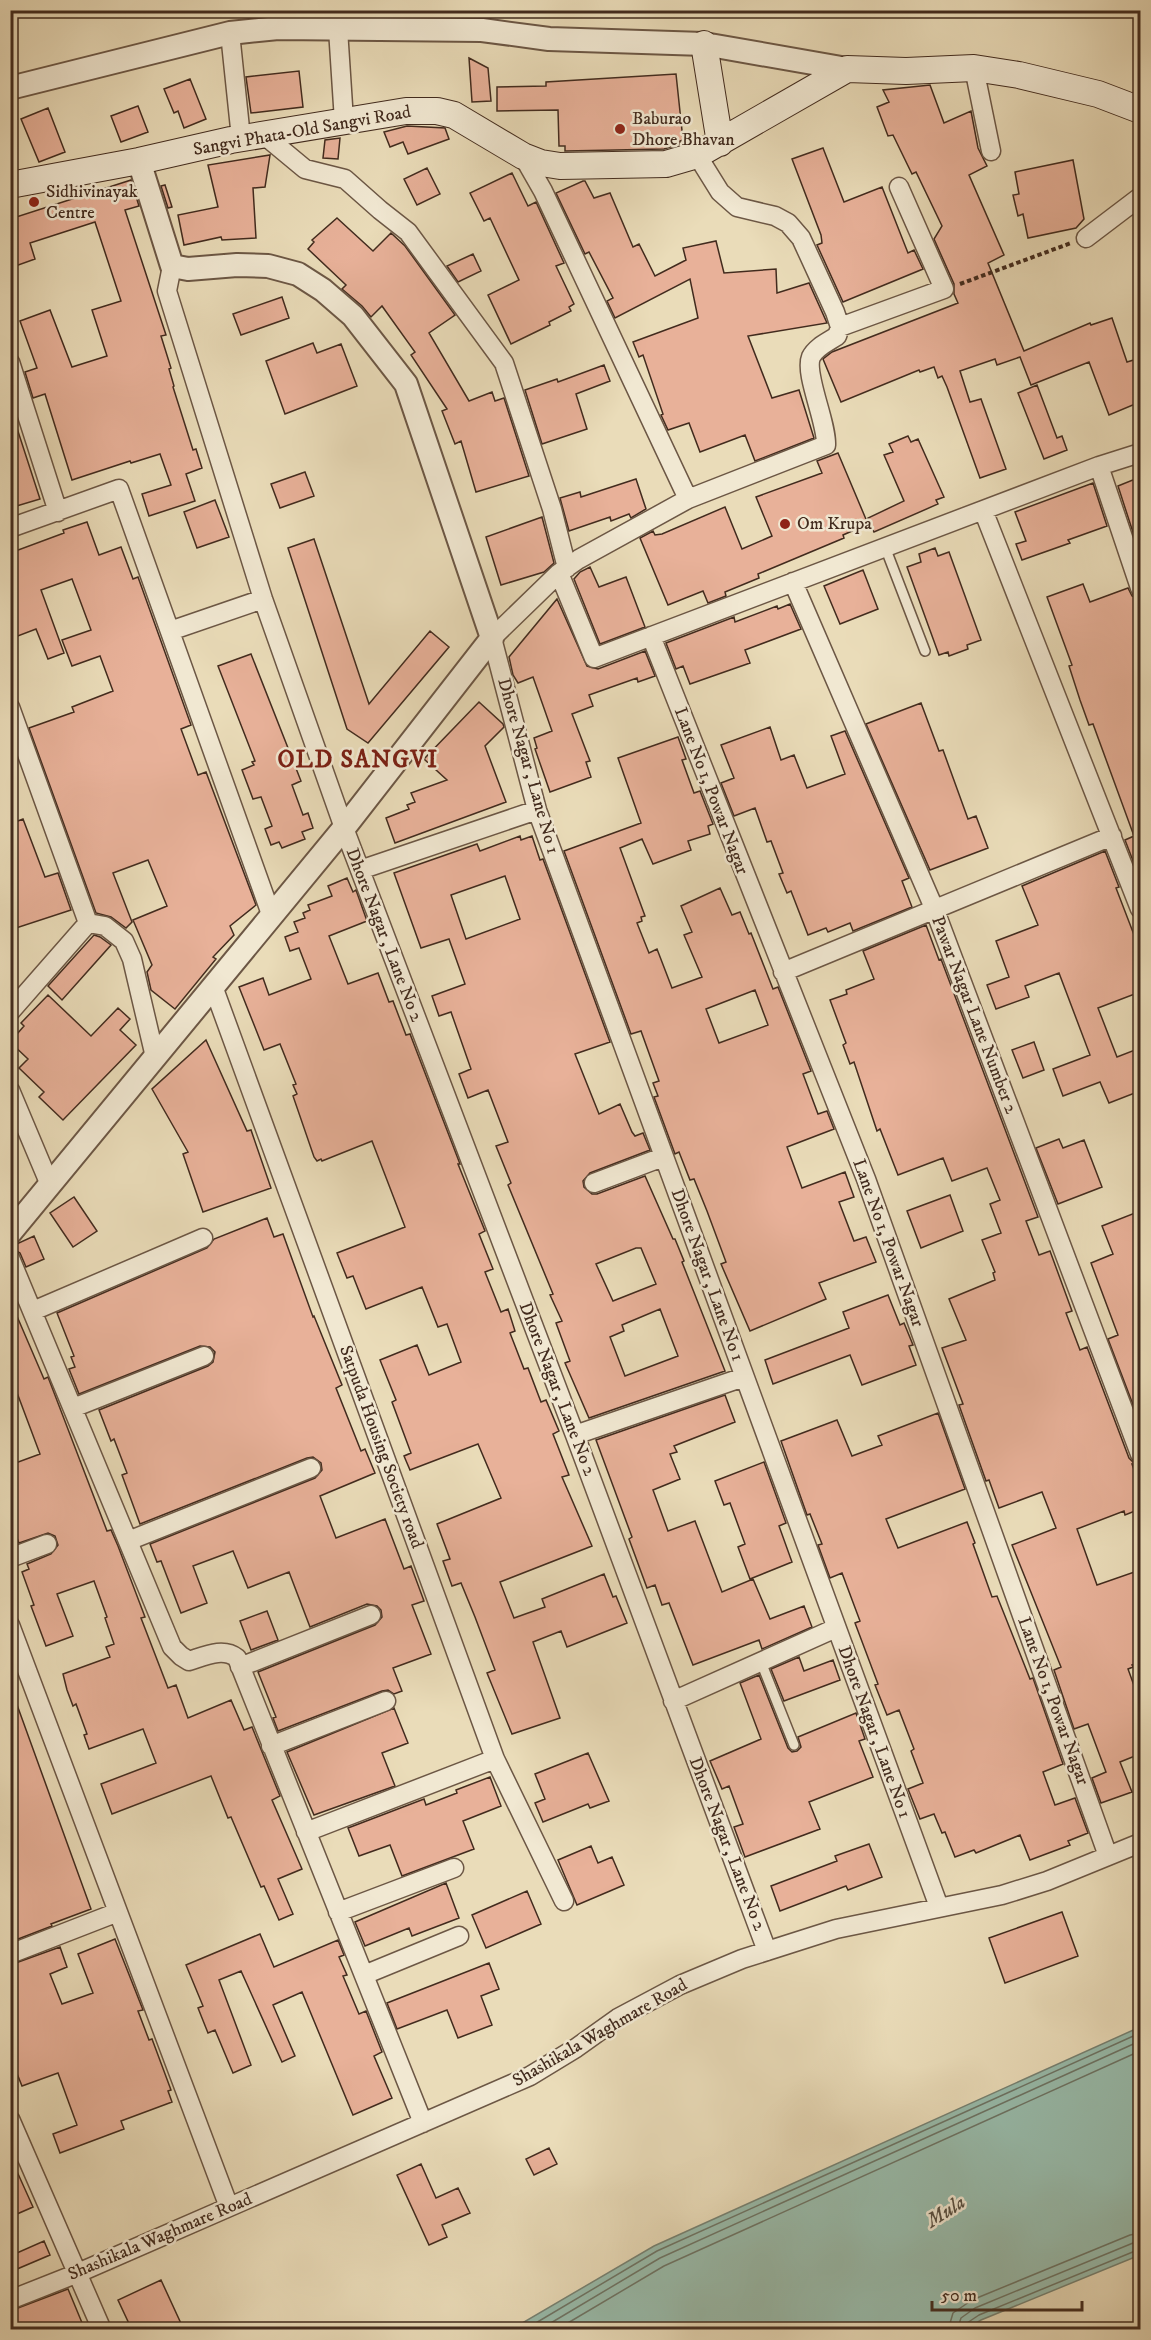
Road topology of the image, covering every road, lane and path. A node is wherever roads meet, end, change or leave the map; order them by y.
1 (338, 28) junction
2 (230, 33) junction
3 (704, 44) junction
4 (974, 68) junction
5 (847, 69) junction
6 (10, 87) edge
7 (1140, 110) edge
8 (344, 121) junction
9 (253, 136) junction
10 (720, 143) junction
11 (991, 151) dead end
12 (697, 155) junction
13 (523, 156) junction
14 (139, 161) junction
15 (10, 185) edge
16 (899, 187) dead end
17 (1140, 197) edge
18 (1086, 238) joint
19 (172, 266) junction
20 (944, 290) junction
21 (840, 327) junction
22 (10, 362) edge
23 (1140, 453) edge
24 (1099, 466) junction
25 (688, 499) junction
26 (983, 510) junction
27 (58, 512) junction
28 (10, 528) edge
29 (885, 548) junction
30 (563, 571) junction
31 (793, 582) junction
32 (1140, 588) edge
33 (263, 598) junction
34 (170, 631) junction
35 (651, 636) junction
36 (492, 638) junction
37 (925, 651) dead end
38 (10, 707) edge
39 (537, 810) junction
40 (344, 828) junction
41 (1112, 836) junction
42 (360, 870) junction
43 (934, 908) junction
44 (1140, 909) edge
45 (272, 917) junction
46 (88, 923) junction
47 (783, 972) junction
48 (213, 986) junction
49 (10, 1012) edge
50 (155, 1057) junction
51 (10, 1090) edge
52 (663, 1157) junction
53 (594, 1182) dead end
54 (50, 1185) junction
55 (10, 1233) edge
56 (203, 1238) dead end
57 (10, 1258) edge
58 (33, 1311) junction
59 (204, 1356) dead end
60 (744, 1377) junction
61 (73, 1408) junction
62 (575, 1435) junction
63 (1140, 1454) edge
64 (311, 1468) dead end
65 (128, 1541) junction
66 (47, 1544) dead end
67 (10, 1558) edge
68 (371, 1615) dead end
69 (10, 1625) edge
70 (836, 1628) junction
71 (761, 1662) junction
72 (240, 1667) junction
73 (386, 1701) dead end
74 (673, 1701) junction
75 (794, 1745) dead end
76 (271, 1746) junction
77 (495, 1759) junction
78 (306, 1832) junction
79 (1140, 1844) edge
80 (1108, 1856) junction
81 (454, 1868) dead end
82 (564, 1901) dead end
83 (939, 1907) junction
84 (118, 1912) junction
85 (338, 1912) junction
86 (459, 1936) dead end
87 (767, 1951) junction
88 (10, 1954) edge
89 (364, 1975) junction
90 (10, 2119) edge
91 (423, 2123) junction
92 (229, 2207) junction
93 (78, 2273) junction
94 (10, 2300) edge
95 (102, 2330) edge

1 - 2 street
1 - 3 street
1 - 8 street
2 - 6 street
2 - 9 street
3 - 5 street
3 - 10 main road
4 - 5 main road
4 - 7 main road
4 - 11 street
5 - 10 main road, Sangvi Phata-Old Sangvi Road
8 - 9 main road, Sangvi Phata-Old Sangvi Road
8 - 13 main road, Sangvi Phata-Old Sangvi Road
9 - 14 main road, Sangvi Phata-Old Sangvi Road
9 - 30 street
10 - 12 main road, Sangvi Phata-Old Sangvi Road
12 - 13 main road, Sangvi Phata-Old Sangvi Road
12 - 21 street
13 - 25 street
14 - 15 main road, Sangvi Phata-Old Sangvi Road
14 - 19 street
16 - 20 street
17 - 18 street
18 - 20 path
19 - 33 street, Dhore Nagar , Lane No 2
19 - 36 street
20 - 21 street
21 - 25 street
22 - 27 street
23 - 24 street
24 - 26 street
24 - 32 street
25 - 30 street
26 - 29 street
26 - 41 street
27 - 28 street
27 - 34 street
29 - 31 street
29 - 37 lane
30 - 35 street
30 - 36 street
31 - 35 street
31 - 43 street, Pawar Nagar Lane Number 2
33 - 34 street
33 - 40 street, Dhore Nagar , Lane No 2
34 - 45 street
35 - 47 street, Lane No 1, Powar Nagar
36 - 39 street, Dhore Nagar , Lane No 1
36 - 40 street
38 - 46 street
39 - 42 street
39 - 52 street, Dhore Nagar , Lane No 1
40 - 42 street, Dhore Nagar , Lane No 2
40 - 45 street
41 - 43 street
41 - 44 street
42 - 62 street, Dhore Nagar , Lane No 2
43 - 47 street
43 - 63 street, Pawar Nagar Lane Number 2
45 - 48 street
46 - 49 street
46 - 50 street
47 - 80 street, Lane No 1, Powar Nagar
48 - 50 street
48 - 77 street, Satpuda Housing Society road
50 - 54 street
51 - 54 street
52 - 53 street
52 - 60 street, Dhore Nagar , Lane No 1
54 - 55 street
56 - 58 street
57 - 58 street
58 - 61 street
59 - 61 street
60 - 62 street
60 - 70 street, Dhore Nagar , Lane No 1
61 - 65 street
62 - 74 street, Dhore Nagar , Lane No 2
64 - 65 street
65 - 72 street
66 - 67 street
68 - 72 street
69 - 84 street
70 - 71 street
70 - 83 street, Dhore Nagar , Lane No 1
71 - 74 street
71 - 75 lane
72 - 76 street
73 - 76 street
74 - 87 street, Dhore Nagar , Lane No 2
76 - 78 street
77 - 78 street
77 - 82 street, Satpuda Housing Society road
78 - 85 street
79 - 80 street, Shashikala Waghmare Road
80 - 83 street, Shashikala Waghmare Road
81 - 85 street
83 - 87 street, Shashikala Waghmare Road
84 - 88 street
84 - 92 street
85 - 89 street
86 - 89 street
87 - 91 street, Shashikala Waghmare Road
89 - 91 street
90 - 93 street
91 - 92 street, Shashikala Waghmare Road
92 - 93 street, Shashikala Waghmare Road
93 - 94 street, Shashikala Waghmare Road
93 - 95 street

